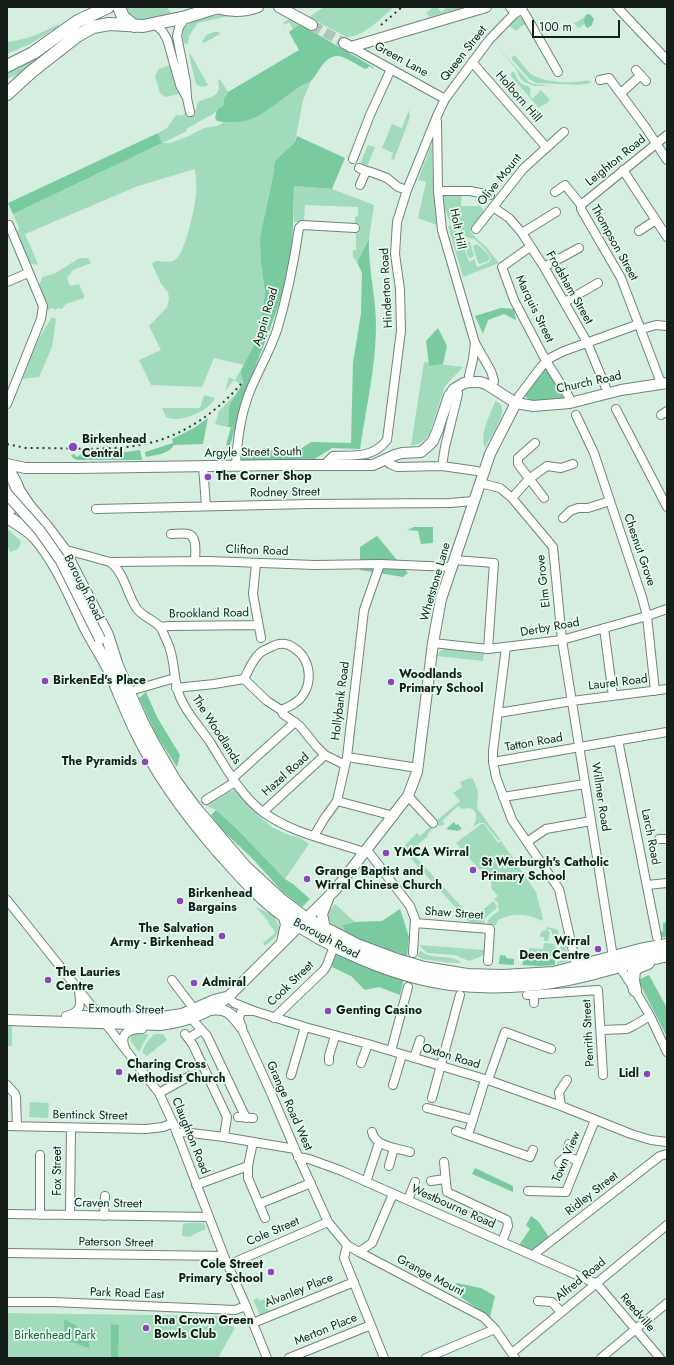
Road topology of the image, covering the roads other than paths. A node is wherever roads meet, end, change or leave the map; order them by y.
1 (108, 7) edge
2 (120, 7) edge
3 (258, 7) edge
4 (279, 7) edge
5 (486, 7) edge
6 (617, 7) edge
7 (217, 8) edge
8 (517, 9) edge
9 (186, 17) junction
10 (155, 24) junction
11 (312, 25) tunnel mouth
12 (134, 26) junction
13 (348, 45) joint
14 (667, 60) edge
15 (472, 62) junction
16 (7, 66) edge
17 (391, 69) junction
18 (547, 71) dead end
19 (31, 72) junction
20 (641, 75) dead end
21 (600, 80) dead end
22 (7, 82) edge
23 (621, 93) junction
24 (7, 94) edge
25 (187, 98) junction
26 (444, 100) junction
27 (190, 112) dead end
28 (437, 116) junction
29 (564, 132) dead end
30 (667, 135) edge
31 (657, 143) junction
32 (546, 147) junction
33 (353, 159) dead end
34 (667, 160) edge
35 (623, 170) junction
36 (360, 185) dead end
37 (408, 190) junction
38 (438, 191) junction
39 (555, 192) dead end
40 (490, 195) dead end
41 (581, 205) junction
42 (493, 207) junction
43 (556, 212) dead end
44 (656, 220) junction
45 (9, 225) dead end
46 (355, 228) dead end
47 (476, 229) dead end
48 (640, 231) dead end
49 (522, 233) junction
50 (667, 237) edge
51 (530, 247) junction
52 (579, 248) dead end
53 (544, 267) junction
54 (28, 273) junction
55 (7, 282) edge
56 (598, 284) dead end
57 (565, 302) junction
58 (640, 326) junction
59 (667, 326) edge
60 (587, 342) junction
61 (475, 343) junction
62 (546, 361) junction
63 (470, 382) junction
64 (664, 383) edge
65 (492, 386) junction
66 (457, 387) junction
67 (608, 393) junction
68 (516, 403) junction
69 (570, 403) junction
70 (7, 404) edge
71 (616, 409) dead end
72 (581, 418) dead end
73 (535, 444) dead end
74 (385, 460) junction
75 (7, 464) edge
76 (573, 464) dead end
77 (324, 465) junction
78 (203, 466) junction
79 (236, 466) junction
80 (442, 466) junction
81 (25, 468) junction
82 (7, 469) edge
83 (477, 471) dead end
84 (529, 479) junction
85 (480, 483) junction
86 (13, 488) edge
87 (512, 498) junction
88 (544, 498) dead end
89 (610, 501) junction
90 (469, 502) junction
91 (206, 506) junction
92 (667, 507) edge
93 (96, 509) dead end
94 (7, 512) edge
95 (563, 518) dead end
96 (171, 534) dead end
97 (63, 549) junction
98 (195, 561) junction
99 (110, 562) junction
100 (256, 562) junction
101 (380, 564) junction
102 (453, 564) junction
103 (667, 609) edge
104 (647, 616) junction
105 (258, 625) junction
106 (160, 627) junction
107 (604, 628) junction
108 (261, 638) dead end
109 (562, 640) junction
110 (433, 643) junction
111 (506, 647) junction
112 (488, 649) junction
113 (113, 668) junction
114 (175, 678) junction
115 (244, 679) junction
116 (137, 688) dead end
117 (176, 688) junction
118 (667, 689) edge
119 (655, 691) junction
120 (613, 696) junction
121 (572, 701) junction
122 (281, 710) junction
123 (498, 713) junction
124 (295, 722) junction
125 (667, 732) edge
126 (618, 740) junction
127 (579, 747) junction
128 (325, 755) junction
129 (346, 761) junction
130 (493, 762) junction
131 (418, 768) junction
132 (234, 780) junction
133 (585, 784) junction
134 (408, 796) junction
135 (503, 797) junction
136 (206, 800) dead end
137 (337, 801) junction
138 (263, 812) junction
139 (394, 816) junction
140 (591, 821) junction
141 (433, 823) dead end
142 (314, 836) junction
143 (527, 842) junction
144 (365, 851) junction
145 (667, 883) edge
146 (647, 885) junction
147 (329, 895) junction
148 (7, 900) edge
149 (283, 915) junction
150 (415, 923) junction
151 (305, 925) junction
152 (325, 929) junction
153 (657, 937) dead end
154 (281, 944) junction
155 (334, 946) junction
156 (666, 952) edge
157 (413, 953) dead end
158 (491, 956) dead end
159 (575, 960) dead end
160 (616, 962) junction
161 (172, 980) dead end
162 (408, 987) dead end
163 (79, 990) junction
164 (635, 990) junction
165 (460, 995) dead end
166 (228, 997) junction
167 (532, 998) dead end
168 (210, 1010) junction
169 (254, 1011) junction
170 (193, 1014) junction
171 (66, 1016) junction
172 (650, 1016) junction
173 (274, 1018) junction
174 (102, 1019) junction
175 (11, 1020) edge
176 (176, 1023) junction
177 (241, 1027) junction
178 (305, 1027) junction
179 (601, 1030) junction
180 (197, 1033) dead end
181 (335, 1036) junction
182 (420, 1040) dead end
183 (368, 1044) junction
184 (125, 1049) junction
185 (551, 1049) dead end
186 (391, 1052) junction
187 (667, 1052) edge
188 (402, 1055) junction
189 (414, 1058) junction
190 (329, 1061) dead end
191 (361, 1063) dead end
192 (440, 1066) junction
193 (291, 1075) dead end
194 (603, 1075) dead end
195 (190, 1076) dead end
196 (487, 1080) junction
197 (567, 1080) dead end
198 (7, 1085) edge
199 (393, 1085) dead end
200 (159, 1093) junction
201 (432, 1098) dead end
202 (560, 1106) junction
203 (427, 1108) dead end
204 (246, 1117) dead end
205 (473, 1120) junction
206 (595, 1120) junction
207 (172, 1123) junction
208 (7, 1126) edge
209 (17, 1126) junction
210 (71, 1128) junction
211 (456, 1131) dead end
212 (372, 1132) dead end
213 (177, 1134) junction
214 (468, 1135) junction
215 (224, 1137) junction
216 (253, 1142) junction
217 (667, 1142) edge
218 (379, 1143) junction
219 (568, 1144) dead end
220 (394, 1148) junction
221 (533, 1150) dead end
222 (410, 1152) dead end
223 (297, 1153) junction
224 (667, 1154) edge
225 (40, 1156) dead end
226 (567, 1156) junction
227 (578, 1161) junction
228 (444, 1162) dead end
229 (560, 1163) dead end
230 (248, 1166) junction
231 (389, 1166) dead end
232 (445, 1179) junction
233 (431, 1181) dead end
234 (366, 1182) junction
235 (415, 1182) dead end
236 (311, 1183) junction
237 (196, 1184) junction
238 (528, 1191) dead end
239 (393, 1194) junction
240 (105, 1196) dead end
241 (408, 1200) junction
242 (259, 1204) junction
243 (7, 1214) edge
244 (40, 1215) junction
245 (70, 1215) junction
246 (104, 1216) junction
247 (209, 1217) junction
248 (265, 1218) dead end
249 (328, 1222) junction
250 (667, 1225) edge
251 (502, 1242) junction
252 (347, 1245) junction
253 (359, 1252) junction
254 (7, 1253) edge
255 (533, 1255) junction
256 (224, 1256) junction
257 (228, 1265) junction
258 (354, 1282) junction
259 (596, 1284) junction
260 (538, 1301) dead end
261 (7, 1302) edge
262 (667, 1303) edge
263 (246, 1306) junction
264 (561, 1312) junction
265 (253, 1323) junction
266 (372, 1324) junction
267 (494, 1328) junction
268 (636, 1329) junction
269 (513, 1356) edge
270 (267, 1358) edge
271 (289, 1358) edge
272 (384, 1358) edge
273 (426, 1358) edge
274 (602, 1358) edge
275 (660, 1358) edge

1 - 16 highway
2 - 12 highway
3 - 7 main road
4 - 11 main road
5 - 13 main road
6 - 14 street
7 - 9 highway
8 - 15 street, Queen Street
8 - 18 street
9 - 10 highway
9 - 25 street
10 - 12 highway
10 - 25 street
12 - 19 highway
13 - 17 street, Green Lane
15 - 26 street, Queen Street
15 - 32 street, Holborn Hill
17 - 26 street, Green Lane
17 - 33 street
19 - 22 highway
19 - 24 highway
20 - 23 street
21 - 23 street
23 - 31 street
25 - 27 street
26 - 28 street, Queen Street
28 - 37 street, Hinderton Road
28 - 38 street, Holt Hill
29 - 32 street, Olive Mount
30 - 31 street, Leighton Road
31 - 34 street
31 - 35 street, Leighton Road
32 - 42 street, Olive Mount
35 - 41 street, Leighton Road
35 - 44 street
36 - 37 street
37 - 77 street, Hinderton Road
38 - 40 street
38 - 61 street, Holt Hill
39 - 41 street, Thompson Street
41 - 58 street, Thompson Street
42 - 47 street, Olive Mount
42 - 49 street, Frodsham Street
43 - 49 street
44 - 48 street
44 - 50 street
45 - 54 street
46 - 79 street, Appin Road
49 - 51 street, Frodsham Street
51 - 53 street, Frodsham Street
51 - 62 street, Marquis Street
52 - 53 street
53 - 57 street, Frodsham Street
54 - 55 street
54 - 70 street
56 - 57 street
57 - 60 street, Frodsham Street
58 - 59 street
58 - 60 street
58 - 64 street, Thompson Street
60 - 62 street
60 - 67 street, Frodsham Street
61 - 63 street, Holt Hill
61 - 65 street, Holt Hill
62 - 68 street
62 - 69 street, Marquis Street
63 - 65 main road
63 - 66 main road
64 - 67 main road, Church Road
65 - 68 main road
66 - 74 main road, Argyle Street South
66 - 80 street
67 - 69 main road, Church Road
68 - 69 main road, Church Road
68 - 85 main road, Whetstone Lane
71 - 92 street
72 - 89 street, Chesnut Grove
73 - 84 street
74 - 77 main road, Argyle Street South
74 - 80 street
75 - 81 main road, Argyle Street South
76 - 84 street
77 - 79 main road, Argyle Street South
78 - 79 main road, Argyle Street South
78 - 81 main road, Argyle Street South
78 - 91 street
80 - 83 street
81 - 86 main road
82 - 86 highway
84 - 87 street
84 - 88 street
85 - 87 street, Elm Grove
85 - 90 main road, Whetstone Lane
86 - 94 highway
86 - 97 highway, Borough Road
86 - 113 main road, Borough Road, bridge
87 - 109 street, Elm Grove
89 - 95 street
89 - 104 street, Chesnut Grove
90 - 91 street, Rodney Street
90 - 102 main road, Whetstone Lane
91 - 93 street, Rodney Street
94 - 113 highway, Borough Road
96 - 98 street
97 - 99 street, Clifton Road
97 - 113 highway, Borough Road
98 - 99 street, Clifton Road
98 - 100 street, Clifton Road
99 - 106 street
100 - 101 street, Clifton Road
100 - 105 street
101 - 102 street, Clifton Road
101 - 129 street, Hollybank Road
102 - 110 main road, Whetstone Lane
102 - 112 street, Clifton Road
103 - 104 street, Derby Road
104 - 107 street, Derby Road
104 - 119 street, Chesnut Grove
105 - 106 street, Brookland Road
105 - 108 street
106 - 114 street, The Woodlands
107 - 109 street, Derby Road
107 - 120 street
109 - 111 street, Derby Road
109 - 121 street, Willmer Road
110 - 112 street, Derby Road
110 - 131 main road, Whetstone Lane
111 - 112 street, Derby Road
111 - 123 street
113 - 149 highway, Borough Road
113 - 151 highway
114 - 116 street
114 - 117 street, The Woodlands
115 - 117 street
115 - 122 street
115 - 122 street
117 - 132 street, The Woodlands
118 - 119 street, Laurel Road
119 - 120 street, Laurel Road
120 - 121 street, Laurel Road
121 - 123 street, Laurel Road
121 - 127 street, Willmer Road
122 - 124 street
123 - 130 street
124 - 128 street
124 - 132 street
125 - 126 street, Tatton Road
126 - 127 street, Tatton Road
126 - 146 street, Larch Road
127 - 130 street, Tatton Road
127 - 133 street, Willmer Road
128 - 129 street
128 - 138 street, Hazel Road
129 - 131 street
129 - 137 street, Hollybank Road
130 - 135 street
131 - 134 main road, Whetstone Lane
132 - 136 street
132 - 138 street, The Woodlands
133 - 135 street
133 - 140 street, Willmer Road
134 - 139 main road, Whetstone Lane
134 - 141 street
135 - 143 street
137 - 139 street
137 - 142 street, Hollybank Road
138 - 142 street, The Woodlands
139 - 144 main road, Whetstone Lane
140 - 143 street
140 - 160 street, Willmer Road
142 - 144 street, The Woodlands
143 - 159 street
144 - 147 main road, Whetstone Lane
144 - 150 street
145 - 146 street
146 - 153 street, Larch Road
147 - 151 main road, Whetstone Lane
147 - 152 main road
148 - 163 street, Claughton Road
149 - 151 highway, Borough Road
149 - 154 main road
150 - 157 street
150 - 158 street, Shaw Street
151 - 152 highway
151 - 154 main road, Whetstone Lane
151 - 155 highway, Borough Road
152 - 160 highway
154 - 166 main road, Whetstone Lane
155 - 160 highway, Borough Road
155 - 173 street, Cook Street
156 - 160 highway, Borough Road
156 - 164 highway
160 - 164 street
161 - 170 street
162 - 186 street
163 - 171 street
163 - 174 street, Claughton Road
164 - 172 street
165 - 192 street
166 - 168 main road, Exmouth Street
166 - 169 street, Oxton Road
166 - 170 main road, Exmouth Street
167 - 179 street, Penrith Street
168 - 170 main road, Exmouth Street
168 - 177 main road
169 - 173 street, Oxton Road
169 - 177 street
170 - 174 main road, Exmouth Street
170 - 176 main road, Exmouth Street
170 - 204 street
171 - 174 main road, Exmouth Street
171 - 175 main road, Exmouth Street
172 - 179 street
172 - 187 street
173 - 178 street, Oxton Road
174 - 175 main road, Exmouth Street
174 - 176 main road, Exmouth Street
174 - 184 street, Claughton Road
176 - 184 street
177 - 223 street, Grange Road West
178 - 181 street, Oxton Road
178 - 193 street
179 - 194 street, Penrith Street
180 - 215 street
181 - 183 street, Oxton Road
181 - 190 street
182 - 189 street
183 - 186 street, Oxton Road
183 - 191 street
184 - 200 street, Claughton Road
185 - 196 street
186 - 188 street, Oxton Road
188 - 189 street, Oxton Road
188 - 199 street
189 - 192 street, Oxton Road
192 - 196 street, Oxton Road
192 - 201 street
195 - 200 street
196 - 202 street, Oxton Road
196 - 205 street
197 - 202 street
198 - 209 street
200 - 207 street, Claughton Road
202 - 206 street, Oxton Road
203 - 205 street
205 - 214 street
206 - 217 street, Oxton Road
206 - 227 street, Town View
207 - 210 street, Bentinck Street
207 - 213 street, Claughton Road
208 - 209 street, Bentinck Street
209 - 210 street, Bentinck Street
210 - 245 street, Fox Street
211 - 214 street
212 - 218 street
213 - 215 street, Westbourne Road
213 - 237 street, Claughton Road
214 - 221 street
215 - 216 street, Westbourne Road
216 - 223 street, Westbourne Road
216 - 230 street
218 - 220 street
218 - 234 street
219 - 226 street
220 - 222 street
220 - 231 street
223 - 234 street, Westbourne Road
223 - 236 street, Grange Road West
224 - 255 street, Ridley Street
225 - 244 street
226 - 227 street
226 - 229 street
227 - 238 street, Town View
228 - 232 street
230 - 237 street
230 - 242 street
232 - 233 street
232 - 251 street
234 - 239 street, Westbourne Road
235 - 241 street
236 - 242 street
236 - 249 street, Grange Road West
237 - 247 street, Claughton Road
239 - 241 street, Westbourne Road
239 - 253 street
240 - 246 street
241 - 251 street, Westbourne Road
242 - 248 street
243 - 244 street, Craven Street
244 - 245 street, Craven Street
245 - 246 street, Craven Street
246 - 247 street, Craven Street
247 - 256 street, Claughton Road
249 - 252 street, Grange Mount
249 - 257 street, Cole Street
250 - 259 street, Alfred Road
251 - 255 street, Westbourne Road
252 - 253 street, Grange Mount
252 - 258 street
253 - 267 street, Grange Mount
254 - 256 street, Paterson Street
255 - 259 street, Westbourne Road
256 - 257 street, Claughton Road
257 - 263 street, Claughton Road
258 - 265 street, Alvanley Place
258 - 266 street
259 - 264 street, Alfred Road
259 - 268 street, Reedville
260 - 264 street
261 - 263 street, Park Road East
262 - 268 street
263 - 265 street, Claughton Road
264 - 269 street, Alfred Road
265 - 270 street, Claughton Road
266 - 271 street, Merton Place
266 - 272 street
267 - 269 street, Grange Mount
267 - 273 street
268 - 274 street
268 - 275 street, Reedville

